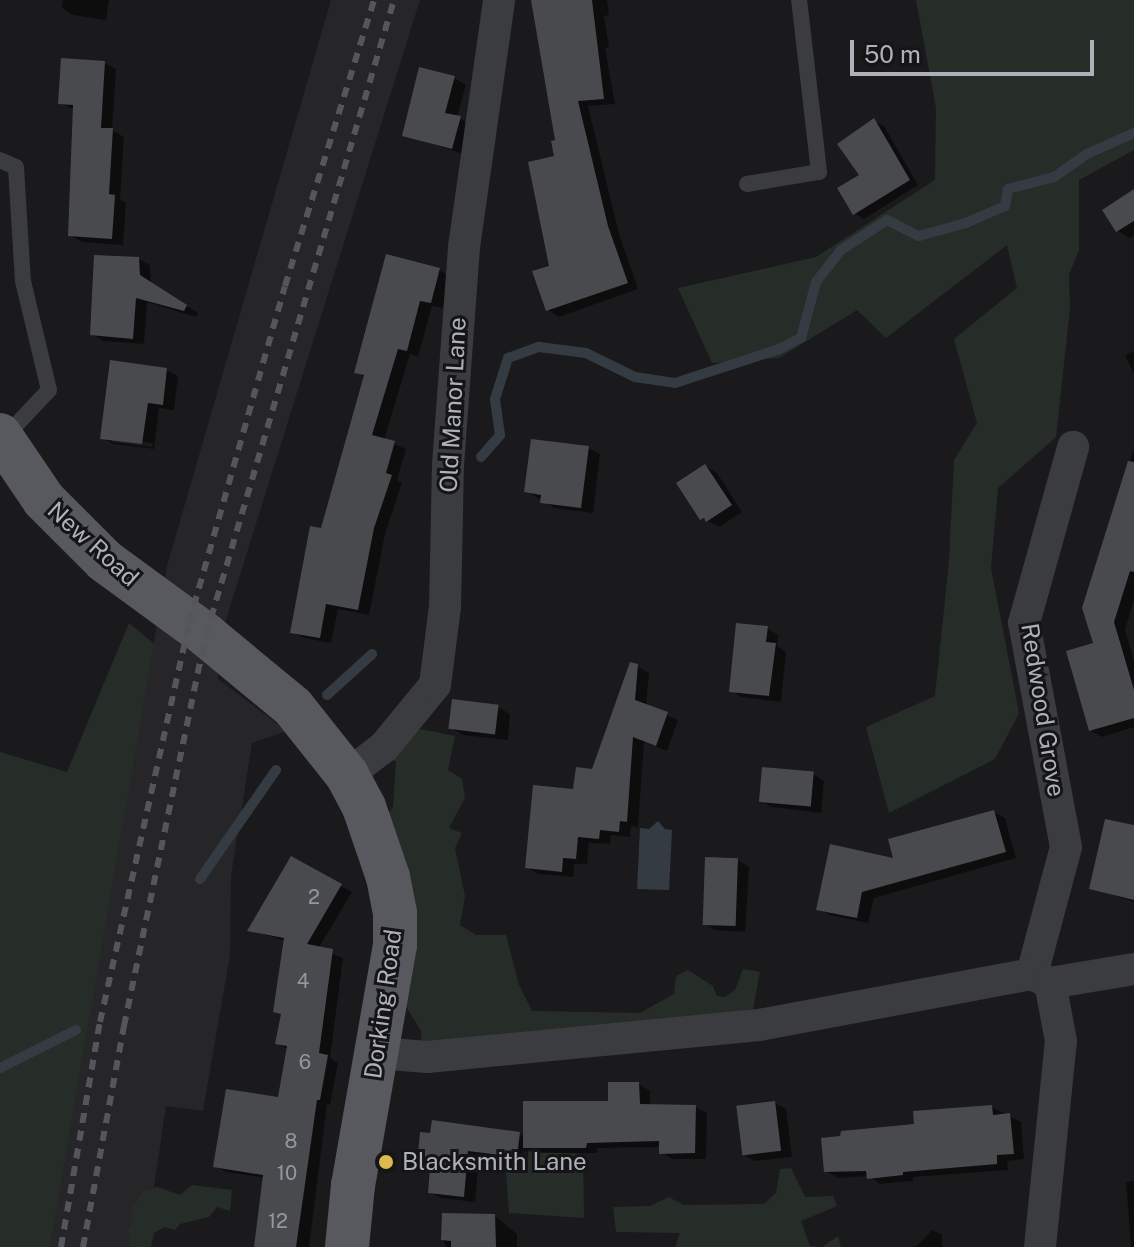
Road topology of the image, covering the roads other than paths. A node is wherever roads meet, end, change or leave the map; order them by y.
1 (499, 0) edge
2 (799, 0) edge
3 (0, 160) edge
4 (747, 184) dead end
5 (1, 438) edge
6 (1073, 447) dead end
7 (206, 635) joint
8 (347, 775) junction
9 (1134, 969) edge
10 (1041, 978) junction
11 (378, 1053) junction
12 (347, 1247) edge
13 (1040, 1247) edge

1 - 8 street, Old Manor Lane
2 - 4 lane
3 - 5 lane
5 - 7 main road, New Road
6 - 10 street, Redwood Grove
7 - 8 main road, Dorking Road
8 - 11 main road, Dorking Road
9 - 10 street
10 - 11 street
10 - 13 street
11 - 12 main road, Dorking Road

